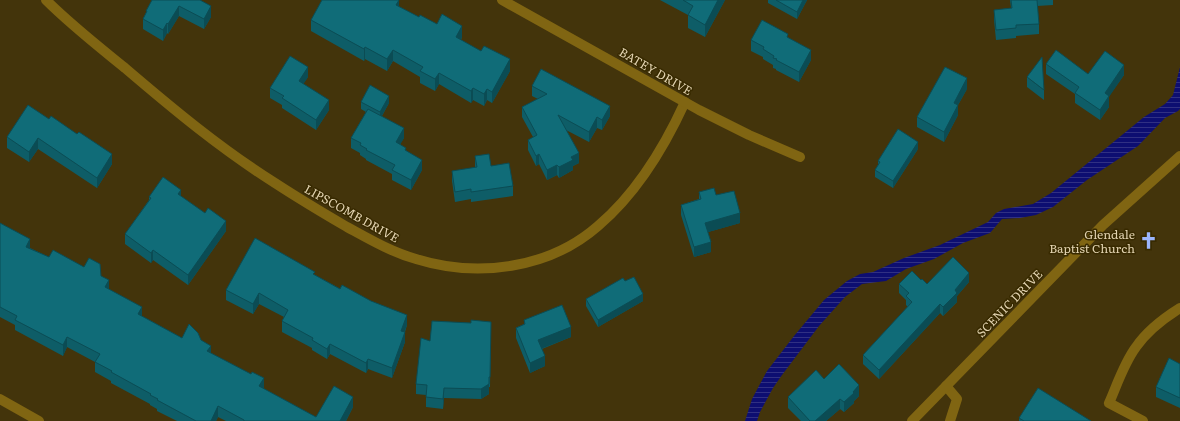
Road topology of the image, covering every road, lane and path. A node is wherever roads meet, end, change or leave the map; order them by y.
1 (46, 0) edge
2 (502, 0) edge
3 (685, 102) junction
4 (1180, 156) edge
5 (800, 158) dead end
6 (1180, 308) edge
7 (946, 386) junction
8 (0, 399) edge
9 (39, 421) edge
10 (912, 421) edge
11 (950, 421) edge
12 (1143, 421) edge

1 - 3 street, LIPSCOMB DRIVE
2 - 3 street, BATEY DRIVE
3 - 5 street, BATEY DRIVE
4 - 7 street, SCENIC DRIVE
6 - 12 street
7 - 10 street, SCENIC DRIVE
7 - 11 street
8 - 9 street

